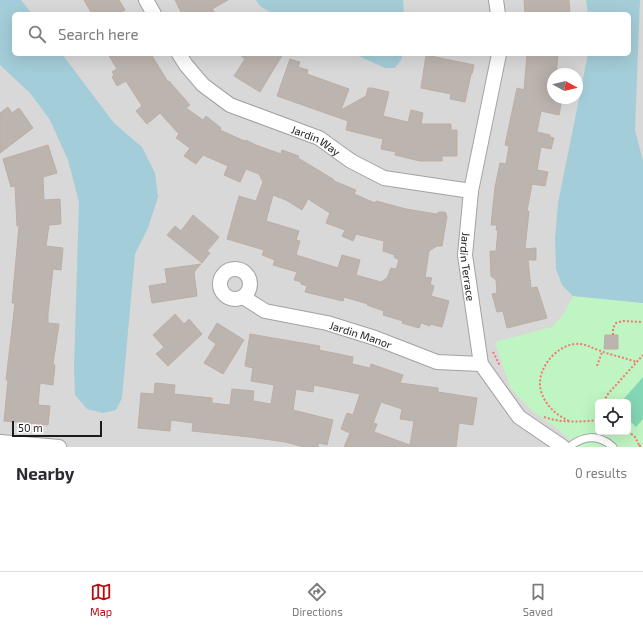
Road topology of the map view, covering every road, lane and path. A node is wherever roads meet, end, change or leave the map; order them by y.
1 (146, 0) edge
2 (496, 0) edge
3 (153, 12) edge
4 (498, 12) edge
5 (180, 56) edge
6 (499, 56) edge
7 (471, 191) junction
8 (243, 297) dead end
9 (643, 322) edge
10 (613, 335) dead end
11 (493, 351) dead end
12 (602, 352) junction
13 (643, 355) edge
14 (636, 362) junction
15 (482, 364) junction
16 (596, 366) dead end
17 (501, 370) dead end
18 (605, 399) edge
19 (539, 416) dead end
20 (595, 420) edge
21 (569, 421) junction
22 (631, 434) edge
23 (0, 442) edge
24 (639, 446) edge
25 (643, 446) edge
26 (59, 447) edge
27 (563, 447) edge
28 (569, 447) edge
29 (613, 447) edge

1 - 3 street
2 - 4 street
5 - 7 street, Jardin Way
6 - 7 street, Jardin Terrace
7 - 15 street, Jardin Terrace
8 - 15 street, Jardin Manor
9 - 10 path
11 - 17 path
12 - 14 path
12 - 16 path
12 - 21 path
13 - 14 path
14 - 18 path
15 - 27 street, Jardin Terrace
19 - 21 path
20 - 21 path
22 - 24 path
23 - 26 street
24 - 25 path
28 - 29 lane

